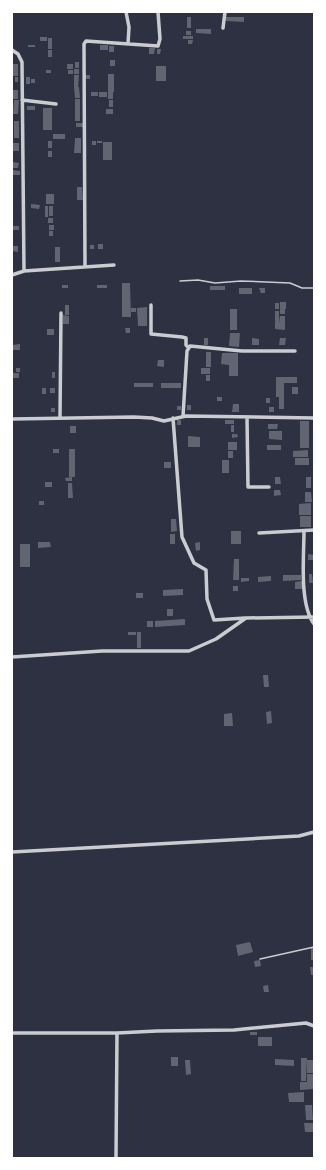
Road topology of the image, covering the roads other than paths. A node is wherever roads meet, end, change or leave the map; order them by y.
1 (126, 12) edge
2 (158, 12) edge
3 (224, 12) edge
4 (223, 28) dead end
5 (128, 44) junction
6 (12, 50) edge
7 (22, 100) junction
8 (56, 104) dead end
9 (114, 265) dead end
10 (85, 267) junction
11 (24, 271) junction
12 (12, 275) edge
13 (180, 281) dead end
14 (314, 288) edge
15 (151, 305) dead end
16 (61, 313) dead end
17 (189, 348) junction
18 (295, 351) dead end
19 (183, 416) junction
20 (247, 417) junction
21 (60, 418) junction
22 (173, 418) junction
23 (314, 418) edge
24 (12, 419) edge
25 (269, 487) dead end
26 (314, 530) edge
27 (304, 531) junction
28 (259, 533) dead end
29 (309, 617) junction
30 (314, 617) edge
31 (246, 618) junction
32 (314, 624) edge
33 (12, 657) edge
34 (314, 832) edge
35 (12, 852) edge
36 (314, 947) edge
37 (260, 958) dead end
38 (314, 1026) edge
39 (117, 1033) junction
40 (12, 1034) edge
41 (116, 1158) edge

1 - 5 street
2 - 5 street
3 - 4 street
5 - 10 street
6 - 7 street
7 - 8 street
7 - 11 street
9 - 10 street
10 - 11 street
11 - 12 street
13 - 14 lane
15 - 17 street
16 - 21 street
17 - 18 street
17 - 19 street
19 - 20 street
19 - 22 street
20 - 23 street
20 - 25 street
21 - 22 street
21 - 24 street
22 - 31 street
26 - 27 street
27 - 28 street
27 - 29 street
29 - 30 street
29 - 31 street
29 - 32 street
31 - 33 street
34 - 35 street
36 - 37 lane
38 - 39 street
39 - 40 street
39 - 41 street

